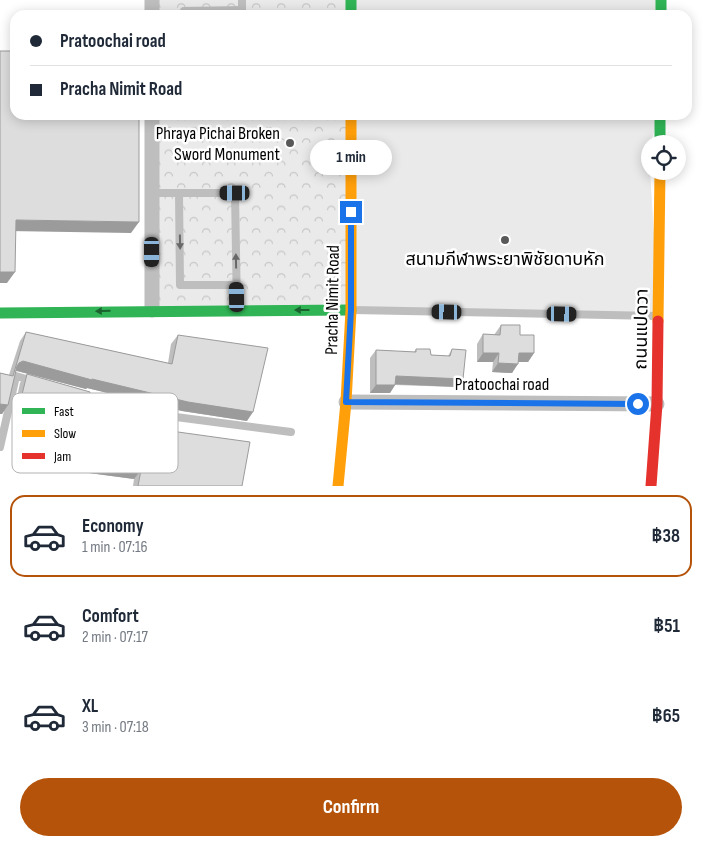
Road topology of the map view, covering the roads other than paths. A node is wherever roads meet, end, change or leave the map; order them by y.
1 (152, 120) edge
2 (351, 120) edge
3 (660, 120) edge
4 (660, 135) edge
5 (660, 180) edge
6 (152, 193) junction
7 (179, 193) junction
8 (237, 285) junction
9 (152, 310) junction
10 (237, 310) junction
11 (351, 310) junction
12 (0, 313) edge
13 (659, 316) junction
14 (44, 384) edge
15 (71, 391) edge
16 (12, 393) edge
17 (78, 393) edge
18 (12, 394) edge
19 (346, 402) junction
20 (657, 404) junction
21 (178, 417) edge
22 (292, 432) dead end
23 (0, 447) edge
24 (338, 486) edge
25 (651, 486) edge

1 - 6 street
2 - 11 street, Pracha Nimit Road
3 - 4 street
5 - 13 street, ถนนแปดวา
6 - 7 lane
6 - 9 street
8 -> 7 lane
7 -> 8 lane
8 - 10 lane
9 - 10 street
9 -> 12 street
11 -> 10 street
11 - 13 lane
11 - 19 street, Pracha Nimit Road
13 - 20 street, ถนนแปดวา
14 - 16 lane
15 - 17 lane
18 - 23 lane
19 - 20 street, Pratoochai road
19 - 24 street, Pracha Nimit Road
20 - 25 street, ถนนแปดวา
21 - 22 lane

